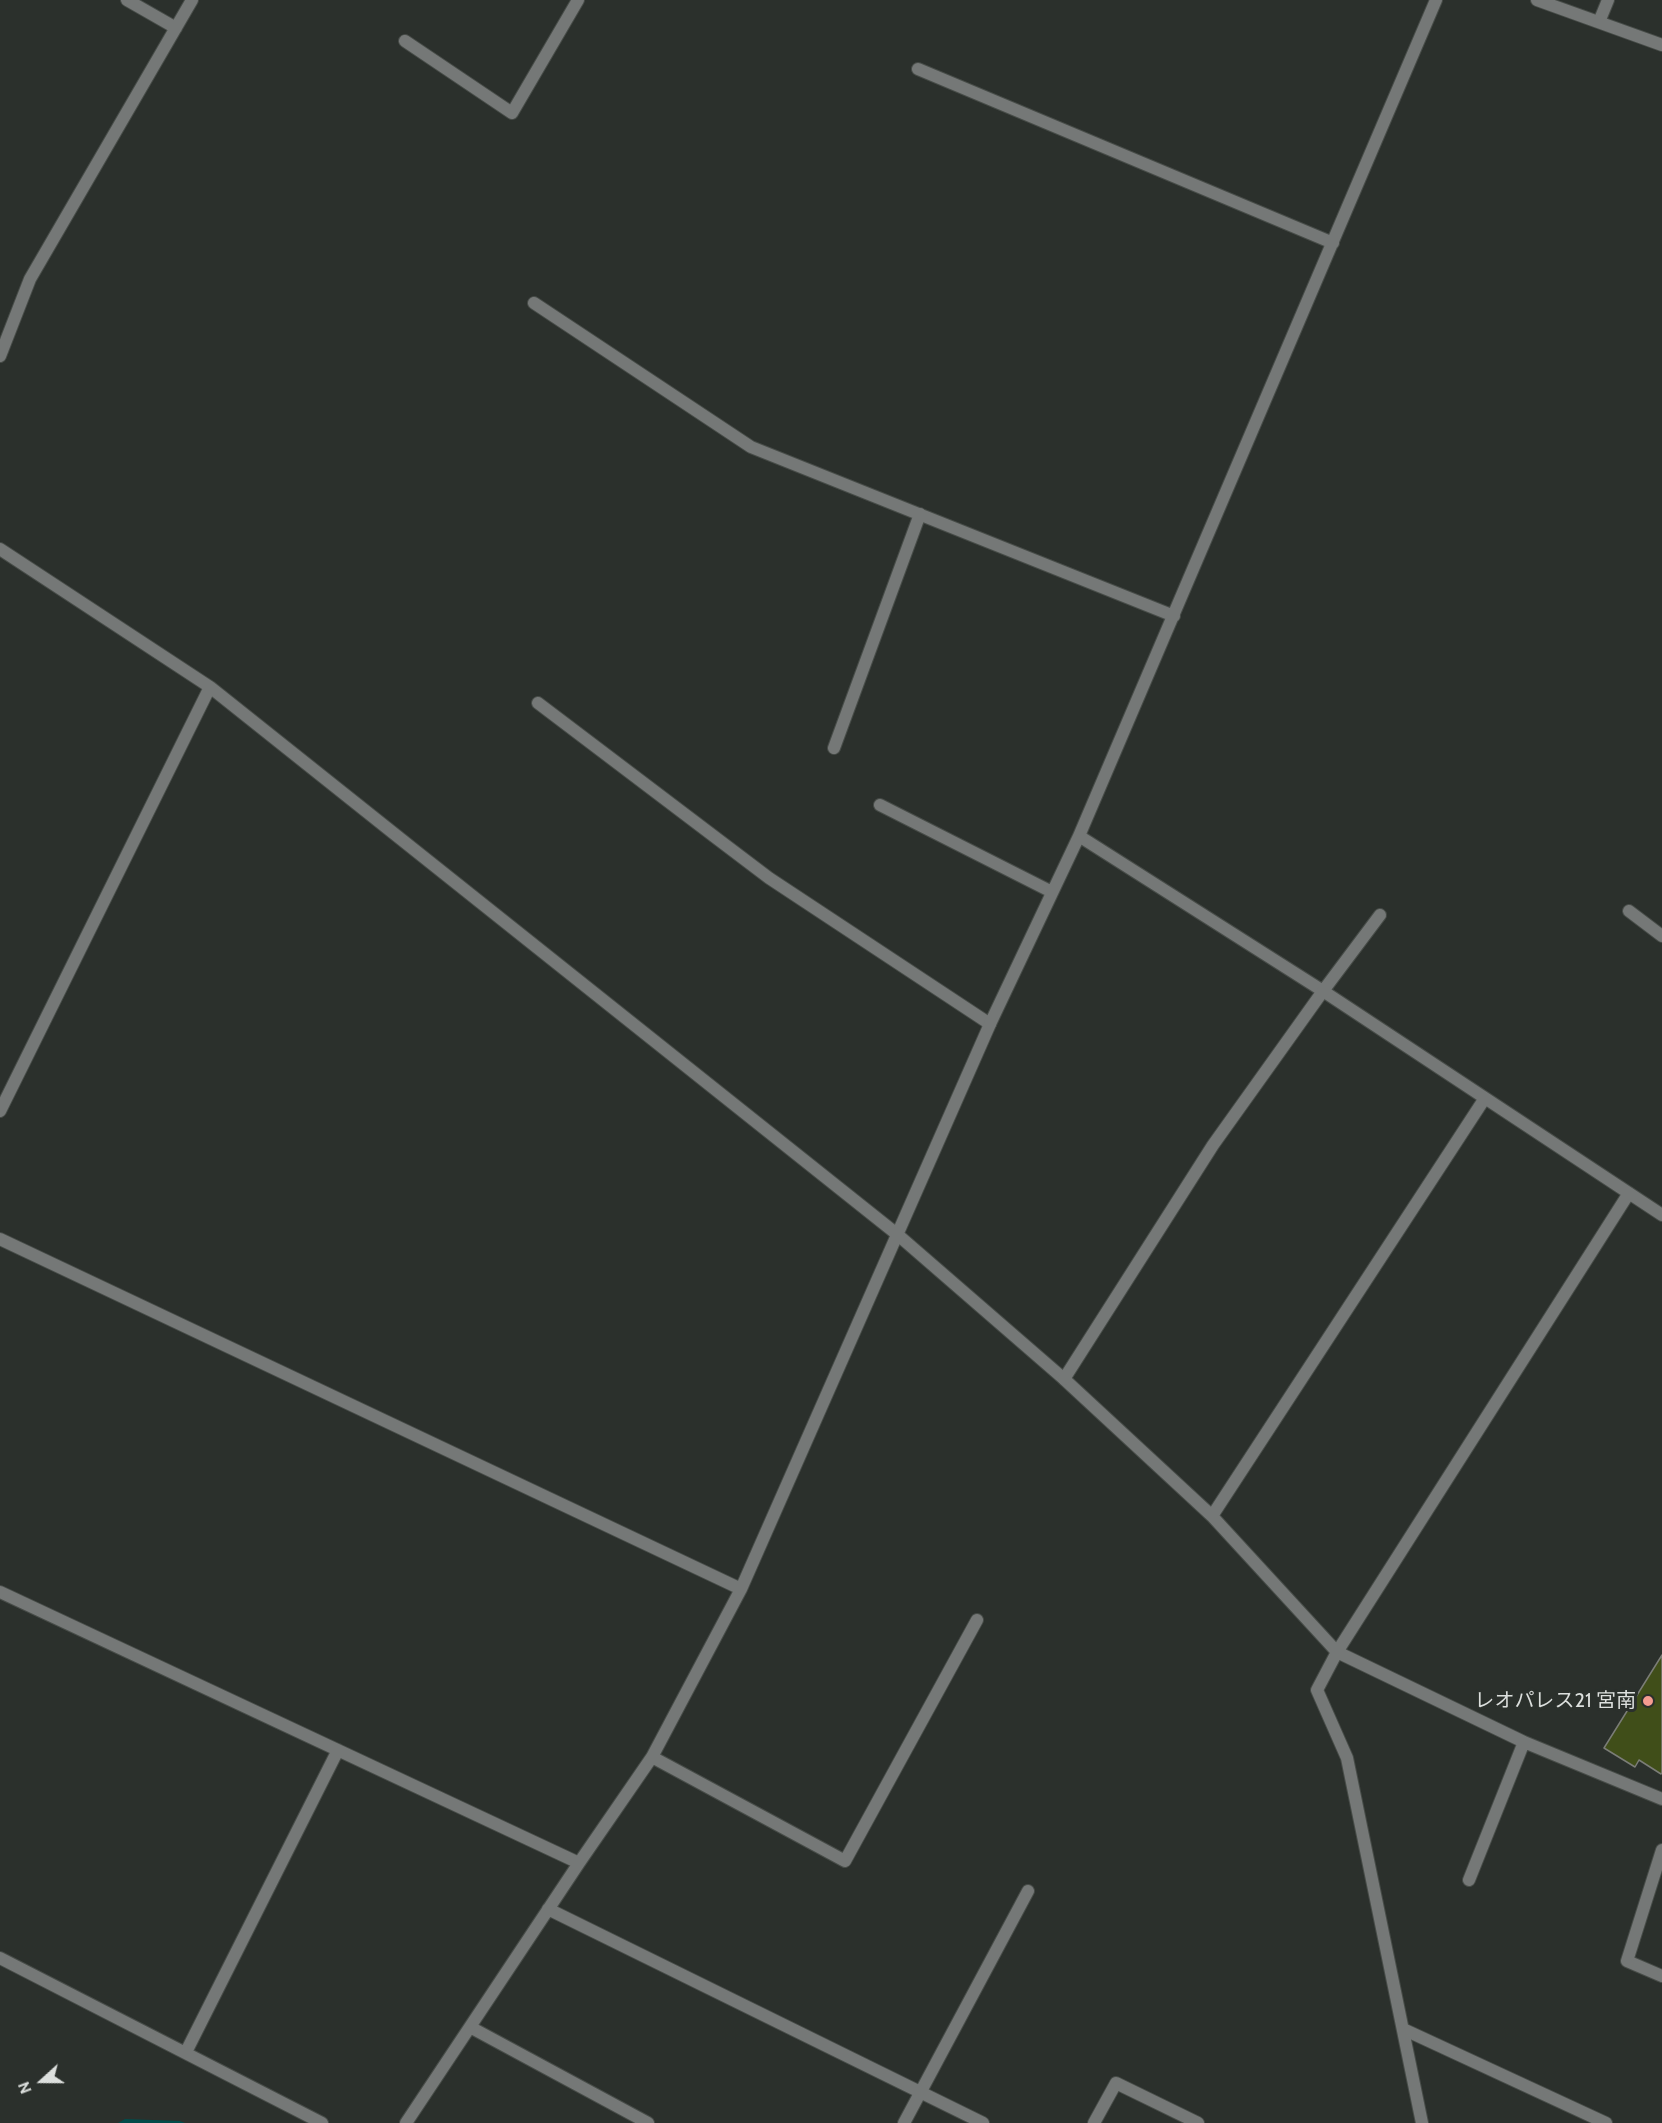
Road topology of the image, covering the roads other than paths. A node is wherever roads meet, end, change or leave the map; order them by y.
1 (127, 0) edge
2 (192, 0) edge
3 (578, 0) edge
4 (1436, 0) edge
5 (1537, 0) edge
6 (1608, 0) edge
7 (1599, 22) junction
8 (176, 28) junction
9 (405, 41) dead end
10 (1662, 45) edge
11 (918, 69) dead end
12 (1333, 243) junction
13 (534, 303) dead end
14 (0, 356) edge
15 (920, 514) junction
16 (0, 549) edge
17 (1174, 616) junction
18 (210, 687) junction
19 (538, 703) dead end
20 (834, 748) dead end
21 (880, 805) dead end
22 (1079, 836) junction
23 (1052, 892) junction
24 (1629, 911) dead end
25 (1380, 915) dead end
26 (1662, 936) edge
27 (1323, 991) junction
28 (990, 1024) junction
29 (1485, 1098) junction
30 (0, 1111) edge
31 (1629, 1193) junction
32 (1662, 1215) edge
33 (898, 1235) junction
34 (0, 1239) edge
35 (1064, 1379) junction
36 (1212, 1516) junction
37 (741, 1589) junction
38 (0, 1592) edge
39 (977, 1620) dead end
40 (1336, 1652) junction
41 (1524, 1743) junction
42 (338, 1750) junction
43 (652, 1757) junction
44 (1662, 1799) edge
45 (1662, 1850) edge
46 (579, 1863) junction
47 (1469, 1880) dead end
48 (1028, 1891) dead end
49 (548, 1909) junction
50 (0, 1958) edge
51 (1662, 1976) edge
52 (470, 2027) junction
53 (1403, 2030) junction
54 (186, 2052) junction
55 (920, 2092) junction
56 (322, 2123) edge
57 (406, 2123) edge
58 (648, 2123) edge
59 (904, 2123) edge
60 (983, 2123) edge
61 (1094, 2123) edge
62 (1198, 2123) edge
63 (1422, 2123) edge
64 (1606, 2123) edge

1 - 8 street
2 - 8 street
3 - 9 street
4 - 12 street
5 - 7 street
6 - 7 street
7 - 10 street
8 - 14 street
11 - 12 street
12 - 17 street
13 - 15 street
15 - 17 street
15 - 20 street
16 - 18 street
17 - 22 street
18 - 30 street
18 - 33 street
19 - 28 street
21 - 23 street
22 - 23 street
22 - 27 street
23 - 28 street
24 - 26 street
25 - 27 street
27 - 29 street
27 - 35 street
28 - 33 street
29 - 31 street
29 - 36 street
31 - 32 street
31 - 40 street
33 - 35 street
33 - 37 street
34 - 37 street
35 - 36 street
36 - 40 street
37 - 43 street
38 - 42 street
39 - 43 street
40 - 41 street
40 - 53 street
41 - 44 street
41 - 47 street
42 - 46 street
42 - 54 street
43 - 46 street
45 - 51 street
46 - 49 street
48 - 55 street
49 - 52 street
49 - 55 street
50 - 54 street
52 - 57 street
52 - 58 street
53 - 63 street
53 - 64 street
54 - 56 street
55 - 59 street
55 - 60 street
61 - 62 street

